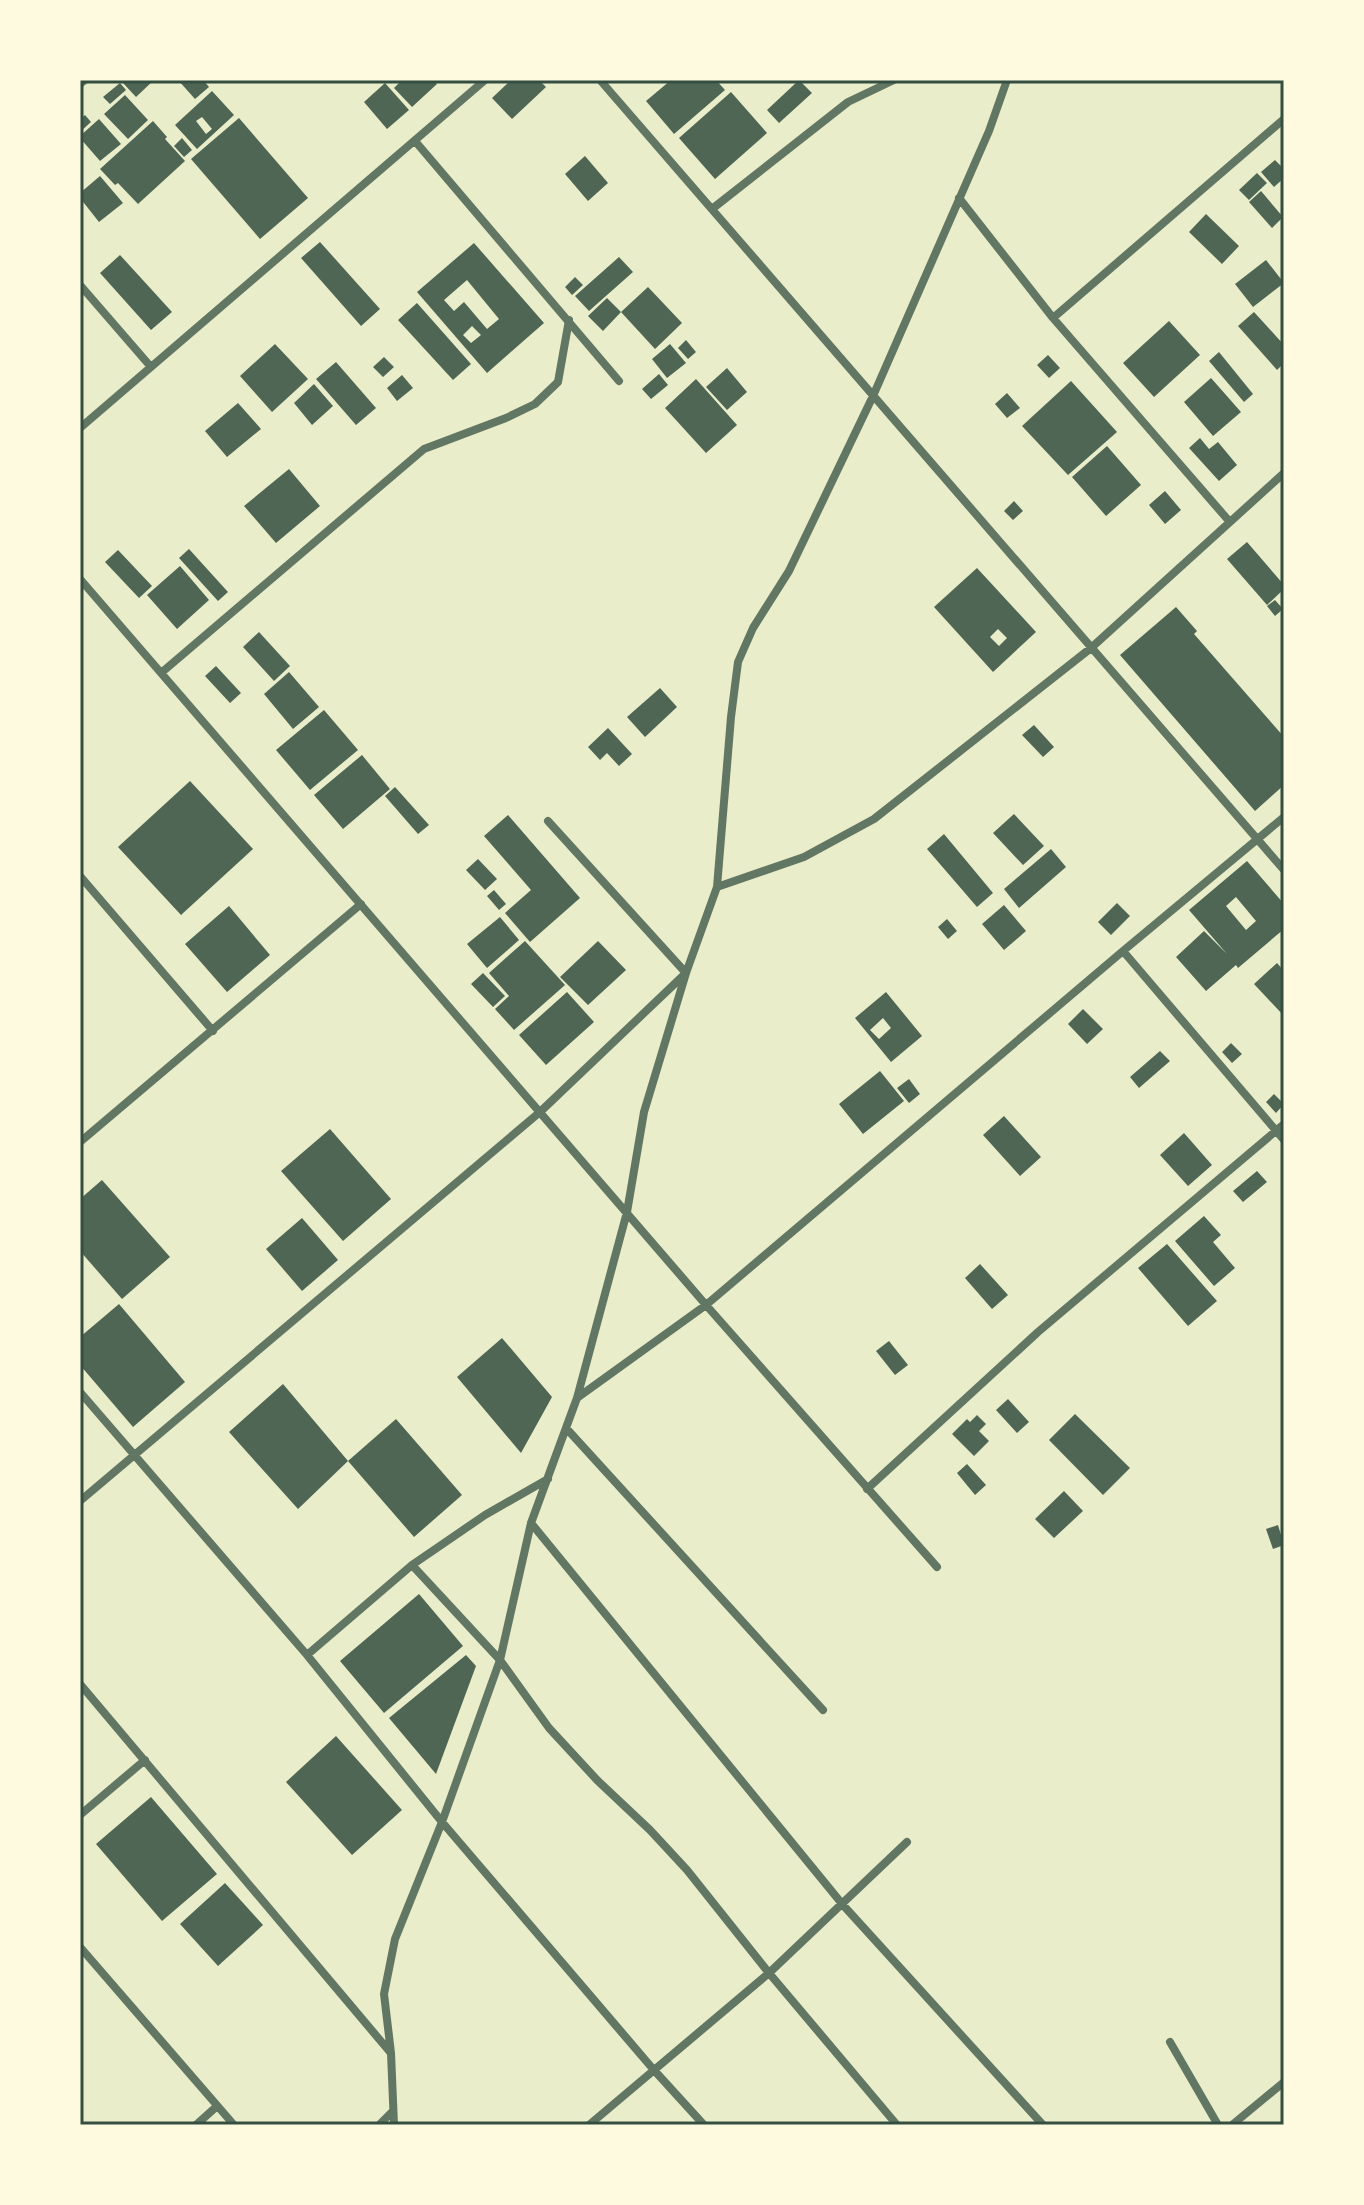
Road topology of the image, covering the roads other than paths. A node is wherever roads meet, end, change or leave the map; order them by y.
1 (85, 80) edge
2 (485, 80) edge
3 (600, 80) edge
4 (894, 80) edge
5 (1007, 80) edge
6 (80, 84) edge
7 (1284, 119) edge
8 (415, 141) junction
9 (959, 198) junction
10 (712, 209) junction
11 (80, 285) edge
12 (1053, 318) junction
13 (569, 320) junction
14 (151, 367) junction
15 (619, 381) dead end
16 (873, 396) junction
17 (80, 428) edge
18 (1284, 473) edge
19 (1229, 521) junction
20 (80, 579) edge
21 (1091, 648) junction
22 (161, 673) junction
23 (1284, 817) edge
24 (548, 821) dead end
25 (1258, 840) junction
26 (1284, 870) edge
27 (80, 876) edge
28 (717, 887) junction
29 (361, 904) junction
30 (1123, 951) junction
31 (686, 973) junction
32 (213, 1031) junction
33 (540, 1112) junction
34 (1284, 1124) edge
35 (1276, 1131) junction
36 (1284, 1140) edge
37 (80, 1142) edge
38 (627, 1212) junction
39 (706, 1305) junction
40 (80, 1392) edge
41 (577, 1398) junction
42 (566, 1428) junction
43 (135, 1456) junction
44 (548, 1479) junction
45 (867, 1489) junction
46 (80, 1501) edge
47 (531, 1523) junction
48 (412, 1565) junction
49 (937, 1567) dead end
50 (307, 1655) junction
51 (500, 1660) junction
52 (80, 1684) edge
53 (823, 1710) dead end
54 (145, 1760) junction
55 (80, 1815) edge
56 (442, 1822) junction
57 (907, 1842) dead end
58 (843, 1905) junction
59 (80, 1947) edge
60 (769, 1973) junction
61 (1170, 2042) dead end
62 (391, 2053) junction
63 (653, 2069) junction
64 (1284, 2082) edge
65 (216, 2107) junction
66 (393, 2111) junction
67 (196, 2125) edge
68 (234, 2125) edge
69 (379, 2125) edge
70 (394, 2125) edge
71 (589, 2125) edge
72 (704, 2125) edge
73 (897, 2125) edge
74 (1043, 2125) edge
75 (1218, 2125) edge
76 (1232, 2125) edge

1 - 6 street
2 - 8 street
3 - 10 street
4 - 10 street
5 - 9 street
7 - 12 street
8 - 13 street
8 - 14 street
9 - 12 street
9 - 16 street
10 - 16 street
11 - 14 street
12 - 19 street
13 - 15 street
13 - 22 street
14 - 17 street
16 - 21 street
16 - 28 street
18 - 19 street
19 - 21 street
20 - 22 street
21 - 25 street
21 - 28 street
22 - 29 street
23 - 25 street
24 - 31 street
25 - 26 street
25 - 30 street
27 - 32 street
28 - 31 street
29 - 32 street
29 - 33 street
30 - 35 street
30 - 39 street
31 - 33 street
31 - 38 street
32 - 37 street
33 - 38 street
33 - 43 street
34 - 35 street
35 - 36 street
35 - 45 street
38 - 39 street
38 - 41 street
39 - 41 street
39 - 45 street
40 - 43 street
41 - 42 street
42 - 44 street
42 - 53 street
43 - 46 street
43 - 50 street
44 - 47 street
44 - 48 street
45 - 49 street
47 - 51 street
47 - 58 street
48 - 50 street
48 - 51 street
50 - 56 street
51 - 56 street
51 - 60 street
52 - 54 street
54 - 55 street
54 - 62 street
56 - 62 street
56 - 63 street
57 - 58 street
58 - 60 street
58 - 74 street
59 - 65 street
60 - 63 street
60 - 73 street
61 - 75 street
62 - 66 street
63 - 71 street
63 - 72 street
64 - 76 street
65 - 67 street
65 - 68 street
66 - 69 street
66 - 70 street

